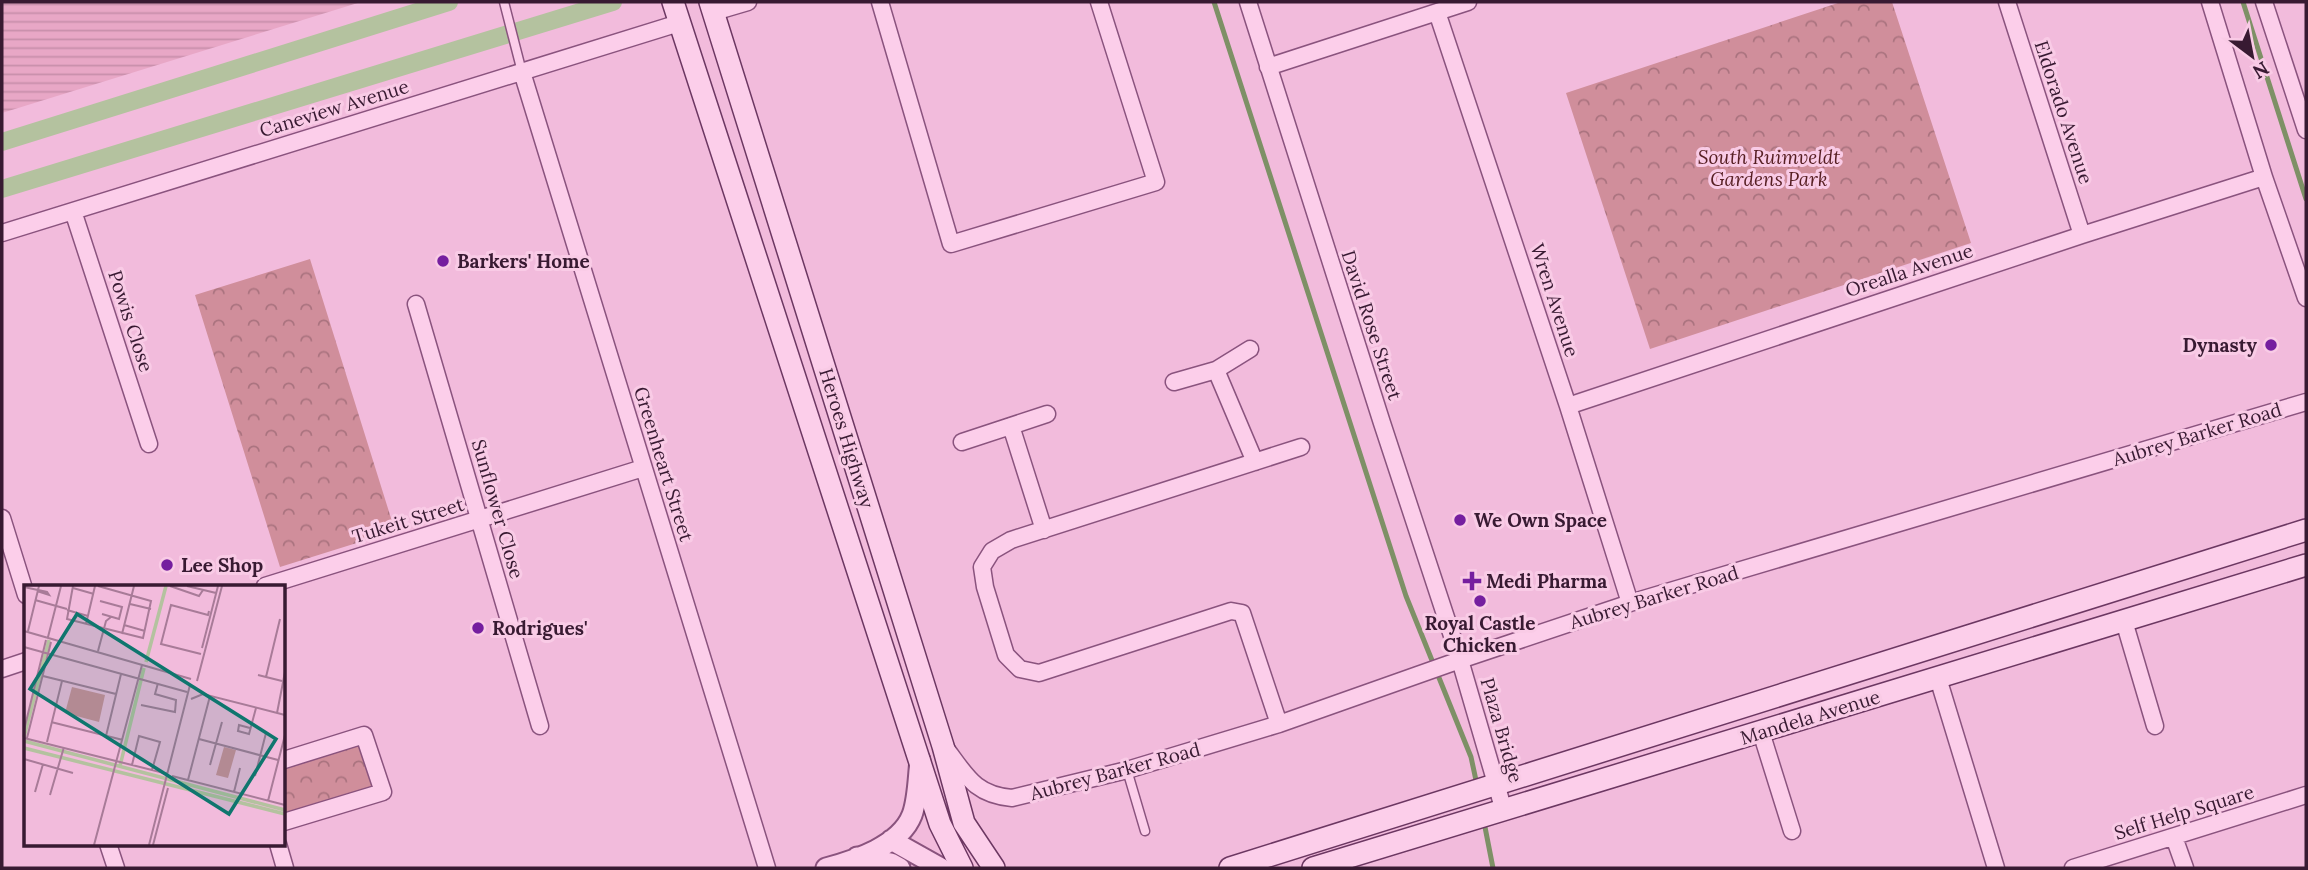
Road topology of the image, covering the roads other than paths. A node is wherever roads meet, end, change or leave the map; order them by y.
1 (504, 2) edge
2 (748, 2) edge
3 (880, 2) edge
4 (1100, 2) edge
5 (1248, 2) edge
6 (1468, 2) edge
7 (2007, 2) edge
8 (2210, 2) edge
9 (2264, 2) edge
10 (712, 7) edge
11 (675, 9) edge
12 (1437, 12) junction
13 (1268, 67) junction
14 (522, 72) junction
15 (2306, 130) edge
16 (2264, 177) junction
17 (73, 211) junction
18 (2, 233) edge
19 (2082, 235) junction
20 (2306, 298) edge
21 (416, 304) dead end
22 (1250, 349) dead end
23 (1216, 370) junction
24 (1174, 382) dead end
25 (2306, 402) edge
26 (1568, 406) junction
27 (1047, 414) dead end
28 (1012, 426) junction
29 (962, 442) dead end
30 (149, 444) dead end
31 (1301, 447) dead end
32 (1255, 462) junction
33 (643, 468) junction
34 (2, 518) edge
35 (479, 519) junction
36 (1044, 530) junction
37 (2306, 530) edge
38 (2306, 566) edge
39 (268, 585) edge
40 (24, 589) edge
41 (1630, 603) junction
42 (2124, 621) junction
43 (1460, 660) junction
44 (24, 662) edge
45 (2, 669) edge
46 (1938, 678) junction
47 (1279, 724) junction
48 (540, 726) dead end
49 (2155, 726) dead end
50 (1761, 732) junction
51 (943, 746) junction
52 (285, 760) edge
53 (920, 760) junction
54 (1127, 770) junction
55 (1496, 785) junction
56 (2306, 795) edge
57 (1504, 811) junction
58 (285, 822) edge
59 (1145, 831) dead end
60 (1792, 831) dead end
61 (2174, 837) junction
62 (891, 841) junction
63 (108, 846) edge
64 (279, 846) edge
65 (857, 857) junction
66 (116, 868) edge
67 (285, 868) edge
68 (766, 868) edge
69 (826, 868) edge
70 (900, 868) edge
71 (941, 868) edge
72 (962, 868) edge
73 (994, 868) edge
74 (1230, 868) edge
75 (1313, 868) edge
76 (1996, 868) edge
77 (2073, 868) edge
78 (2185, 868) edge

1 - 14 lane
2 - 10 street
3 - 4 street
5 - 13 street, David Rose Street
6 - 12 street
7 - 19 street, Eldorado Avenue
8 - 16 street
9 - 15 street
10 - 51 main road, Heroes Highway
11 - 14 street, Caneview Avenue
11 - 53 main road, Heroes Highway
12 - 13 street
12 - 26 street, Wren Avenue
13 - 43 street, David Rose Street
14 - 17 street, Caneview Avenue
14 - 33 street, Greenheart Street
16 - 19 street, Orealla Avenue
16 - 20 street
17 - 18 street, Caneview Avenue
17 - 30 street, Powis Close
19 - 26 street, Orealla Avenue
21 - 35 street, Sunflower Close
22 - 23 street
23 - 24 street
23 - 32 street
25 - 41 street, Aubrey Barker Road
26 - 41 street, Wren Avenue
27 - 28 street
28 - 29 street
28 - 36 street
31 - 32 street
32 - 36 street
33 - 35 street, Tukeit Street
33 - 68 street, Greenheart Street
34 - 40 street
35 - 39 street, Tukeit Street
35 - 48 street, Sunflower Close
36 - 47 street
37 - 55 main road
38 - 42 main road, Mandela Avenue
41 - 43 street, Aubrey Barker Road
42 - 46 main road, Mandela Avenue
42 - 49 street
43 - 47 street, Aubrey Barker Road
43 - 55 street, Plaza Bridge
44 - 45 street
46 - 50 main road, Mandela Avenue
46 - 76 street
47 - 54 street, Aubrey Barker Road
50 - 57 main road, Mandela Avenue
50 - 60 street
51 - 54 street, Aubrey Barker Road
51 - 73 main road, Heroes Highway
52 - 58 street
53 - 62 street
53 - 72 main road, Heroes Highway
54 - 59 lane
55 - 57 street, Plaza Bridge
55 - 74 main road
56 - 61 street, Self Help Square
57 - 75 main road, Mandela Avenue
61 - 77 street, Self Help Square
61 - 78 street
62 - 65 street
62 - 71 street
63 - 66 street
64 - 67 street
65 - 69 street
65 - 70 street

